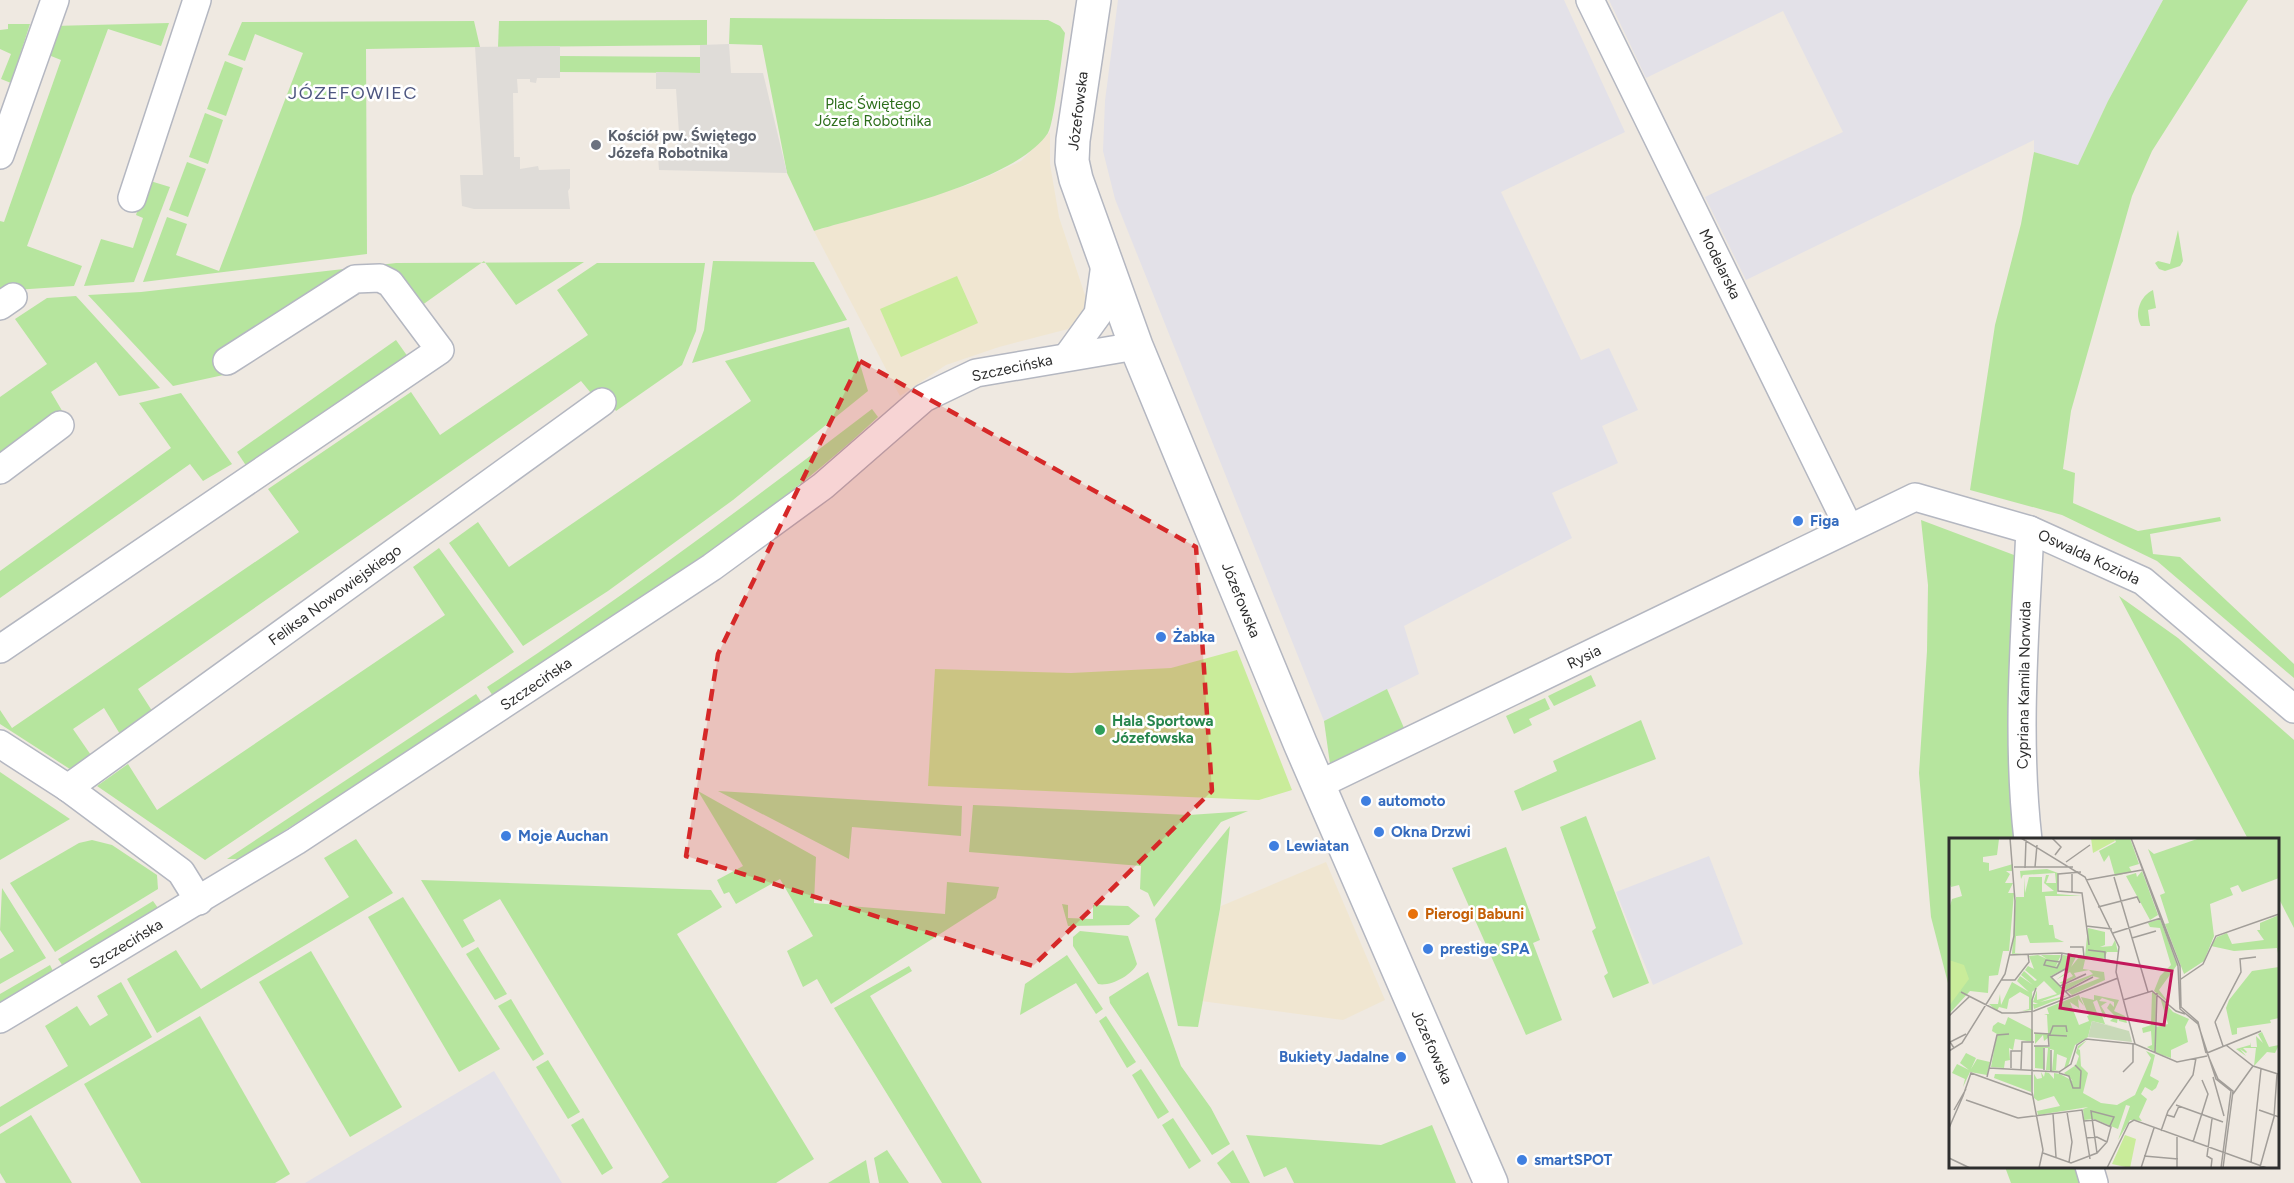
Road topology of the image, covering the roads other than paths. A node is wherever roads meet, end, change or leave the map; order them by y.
1 (55, 0) edge
2 (197, 0) edge
3 (1094, 0) edge
4 (1590, 0) edge
5 (0, 155) edge
6 (132, 198) dead end
7 (1105, 264) junction
8 (1136, 346) junction
9 (1067, 357) junction
10 (227, 361) dead end
11 (602, 402) dead end
12 (60, 425) dead end
13 (0, 470) edge
14 (1849, 528) junction
15 (2030, 530) junction
16 (0, 649) edge
17 (2294, 709) edge
18 (0, 744) edge
19 (1318, 785) junction
20 (68, 788) junction
21 (2028, 838) edge
22 (200, 901) junction
23 (0, 1019) edge
24 (2089, 1168) edge
25 (1491, 1183) edge
26 (2094, 1183) edge

1 - 5 street
2 - 6 street
3 - 7 street, Józefowska
4 - 14 street, Modelarska
7 - 8 street, Józefowska
7 - 9 street, Szczecińska
8 - 9 street, Szczecińska
8 - 19 street, Józefowska
9 - 22 street, Szczecińska
10 - 16 street
11 - 20 street, Feliksa Nowowiejskiego
12 - 13 street
14 - 15 street, Oswalda Kozioła
14 - 19 street, Rysia
15 - 17 street, Oswalda Kozioła
15 - 21 street, Cypriana Kamila Norwida
18 - 20 street
19 - 25 street, Józefowska
20 - 22 street
22 - 23 street, Szczecińska
24 - 26 street

